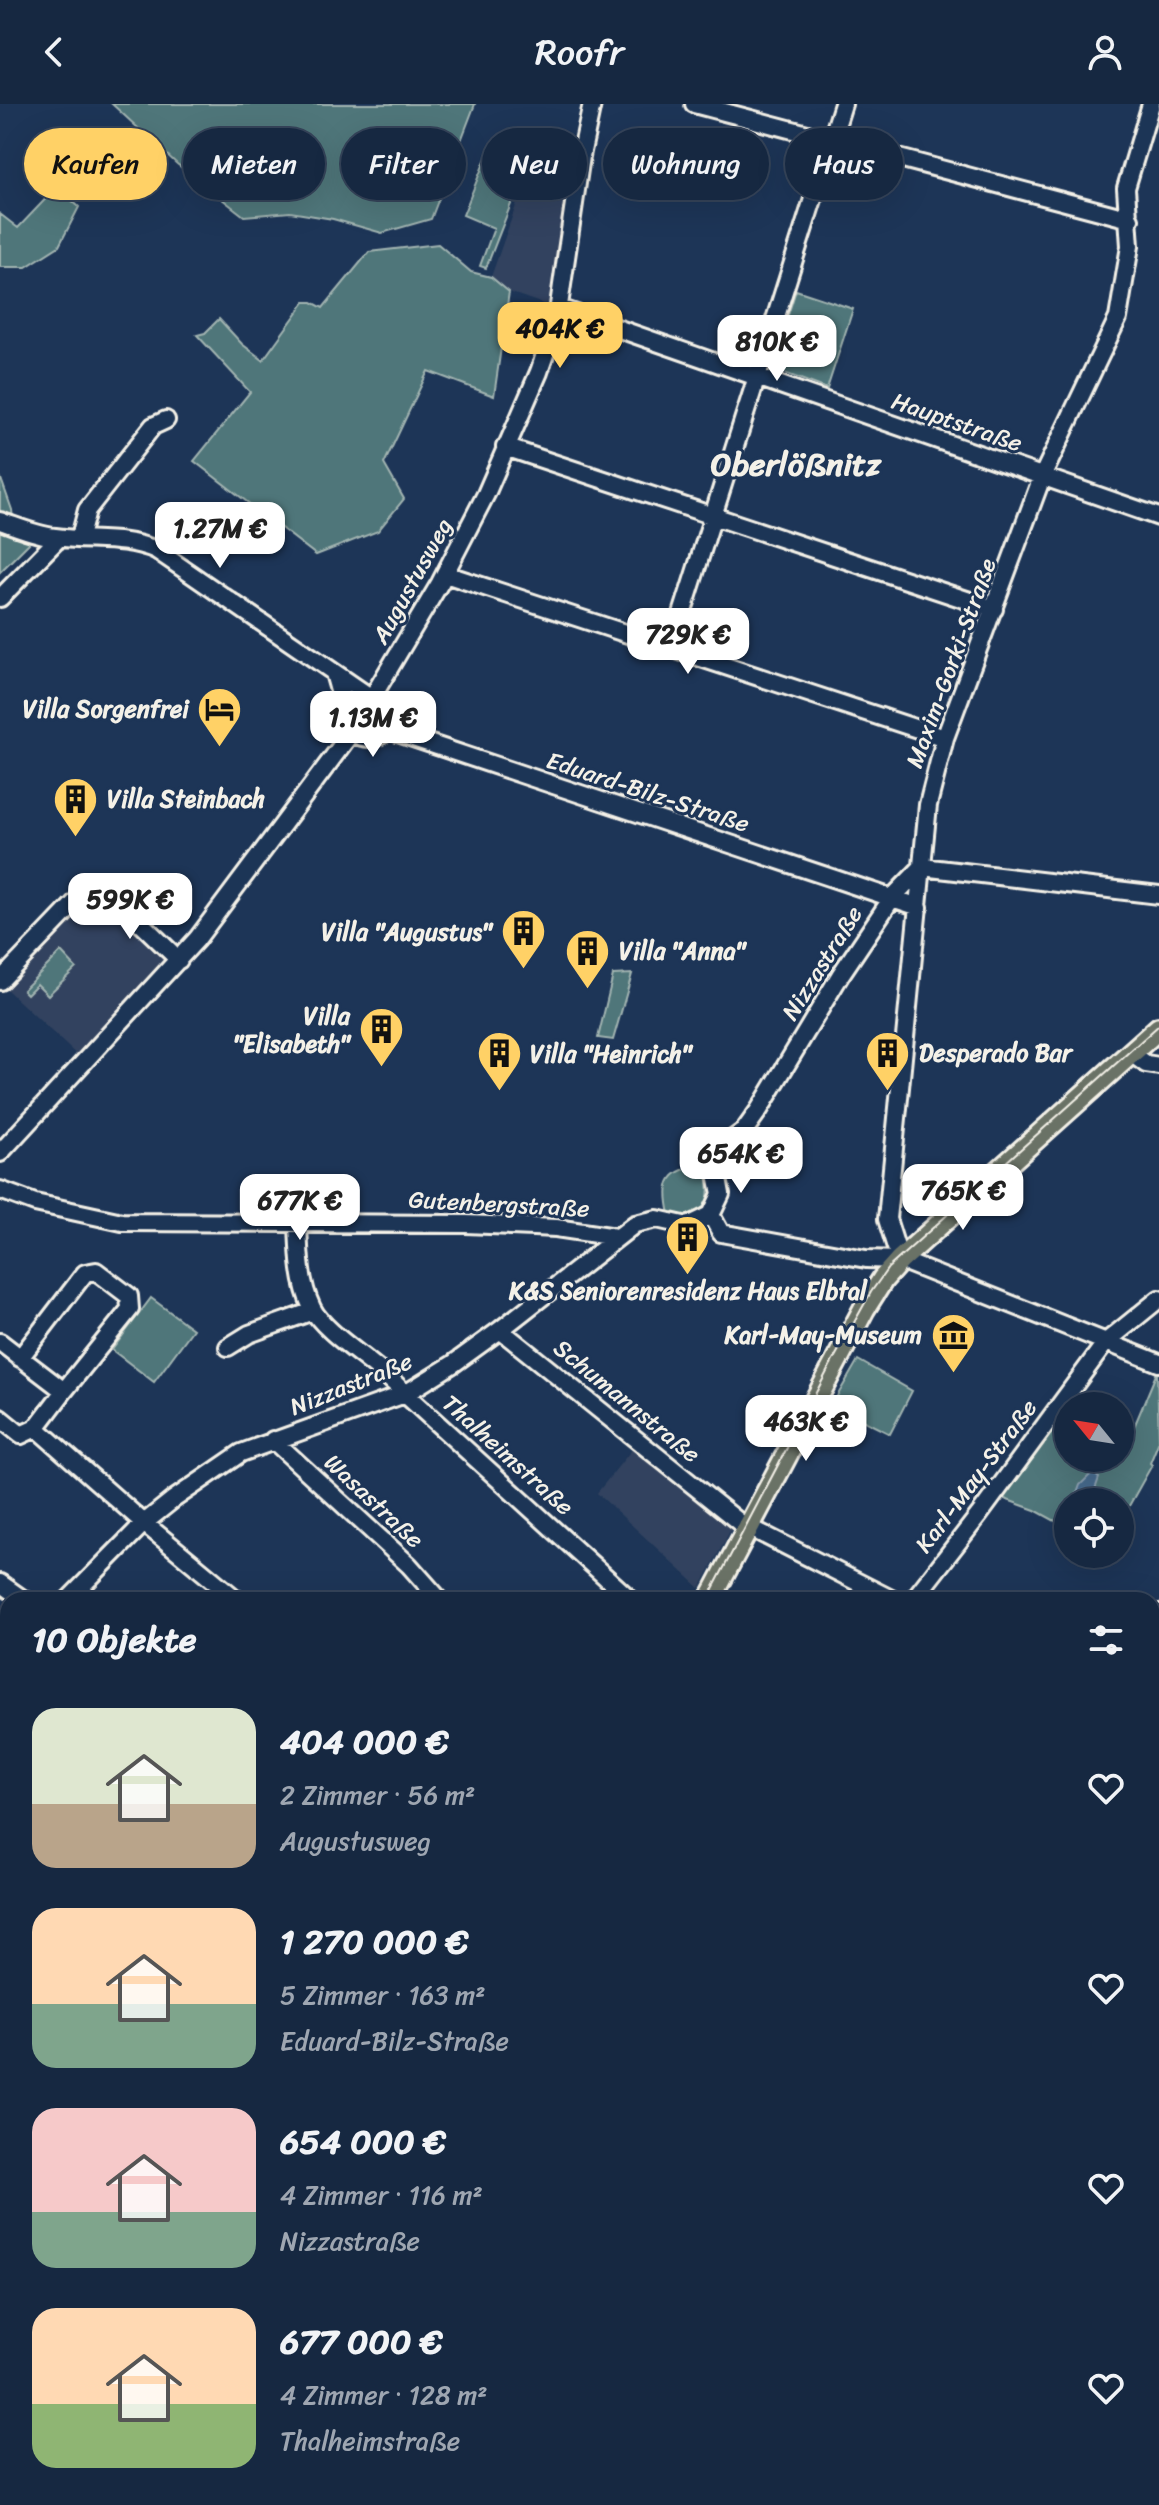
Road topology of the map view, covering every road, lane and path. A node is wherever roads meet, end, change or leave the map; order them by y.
1 (592, 104) edge
2 (694, 104) edge
3 (843, 104) edge
4 (1155, 104) edge
5 (785, 128) edge
6 (836, 128) edge
7 (903, 160) edge
8 (814, 200) edge
9 (1130, 219) junction
10 (559, 308) junction
11 (758, 378) junction
12 (166, 420) dead end
13 (505, 447) junction
14 (1042, 477) junction
15 (715, 515) junction
16 (1159, 517) edge
17 (0, 521) edge
18 (80, 537) junction
19 (59, 538) junction
20 (445, 574) junction
21 (0, 598) edge
22 (994, 609) junction
23 (671, 649) junction
24 (334, 673) junction
25 (373, 699) junction
26 (389, 730) junction
27 (351, 733) junction
28 (945, 738) junction
29 (922, 867) junction
30 (1159, 895) edge
31 (892, 898) junction
32 (919, 907) junction
33 (179, 960) junction
34 (0, 981) edge
35 (1159, 1028) edge
36 (1131, 1053) junction
37 (1159, 1066) edge
38 (0, 1153) edge
39 (0, 1190) edge
40 (711, 1215) junction
41 (298, 1222) junction
42 (688, 1226) junction
43 (721, 1233) junction
44 (616, 1237) junction
45 (900, 1260) junction
46 (1159, 1299) edge
47 (313, 1311) junction
48 (500, 1330) junction
49 (0, 1342) edge
50 (1106, 1342) junction
51 (228, 1347) dead end
52 (20, 1358) junction
53 (1159, 1363) edge
54 (64, 1391) junction
55 (405, 1394) junction
56 (0, 1418) edge
57 (36, 1428) junction
58 (273, 1440) junction
59 (144, 1523) junction
60 (748, 1527) junction
61 (76, 1592) edge
62 (227, 1592) edge
63 (433, 1592) edge
64 (622, 1592) edge
65 (714, 1592) edge
66 (877, 1592) edge
67 (919, 1592) edge

1 - 10 street, Augustusweg
2 - 5 street
3 - 6 street
4 - 9 street, Maxim-Gorki-Straße
7 - 9 street
8 - 11 street
9 - 14 street, Maxim-Gorki-Straße
10 - 11 street, Hauptstraße
10 - 13 street, Augustusweg
11 - 14 street, Hauptstraße
11 - 15 street
12 - 18 street
13 - 15 street
13 - 20 street, Augustusweg
14 - 16 street, Hauptstraße
14 - 22 street, Maxim-Gorki-Straße
15 - 22 street
15 - 23 street
17 - 19 street
18 - 19 street
18 - 24 street
19 - 21 street
20 - 23 street
20 - 25 street, Augustusweg
22 - 28 street, Maxim-Gorki-Straße
23 - 28 street
24 - 25 street
24 - 27 street
25 - 26 street
25 - 27 street, Augustusweg
26 - 27 street
26 - 31 street, Eduard-Bilz-Straße
27 - 33 street, Augustusweg
28 - 29 street, Maxim-Gorki-Straße
29 - 30 street
29 - 31 street, Nizzastraße
29 - 32 street, Maxim-Gorki-Straße
31 - 32 street, Eduard-Bilz-Straße
31 - 40 street, Nizzastraße
32 - 45 street, Maxim-Gorki-Straße
33 - 34 street
33 - 38 street, Augustusweg
35 - 36 main road
36 - 37 street
36 - 45 main road
39 - 41 street, Gutenbergstraße
40 - 42 street
40 - 43 street
41 - 44 street, Gutenbergstraße
41 - 47 street, Thalheimstraße
42 - 43 street
42 - 44 street, Nizzastraße
43 - 45 street
44 - 48 street, Nizzastraße
45 - 50 street
45 - 60 main road
46 - 50 street, Karl-May-Straße
47 - 51 street
47 - 55 street, Thalheimstraße
48 - 55 street, Nizzastraße
48 - 60 street, Schumannstraße
49 - 52 street
50 - 53 street
50 - 67 street, Karl-May-Straße
52 - 54 street
52 - 54 street
54 - 57 street
55 - 58 street, Nizzastraße
55 - 64 street, Thalheimstraße
56 - 57 street
57 - 59 street
58 - 59 street, Nizzastraße
58 - 63 street, Wasastraße
59 - 61 street, Nizzastraße
59 - 62 street
60 - 65 main road
60 - 66 street, Schumannstraße

